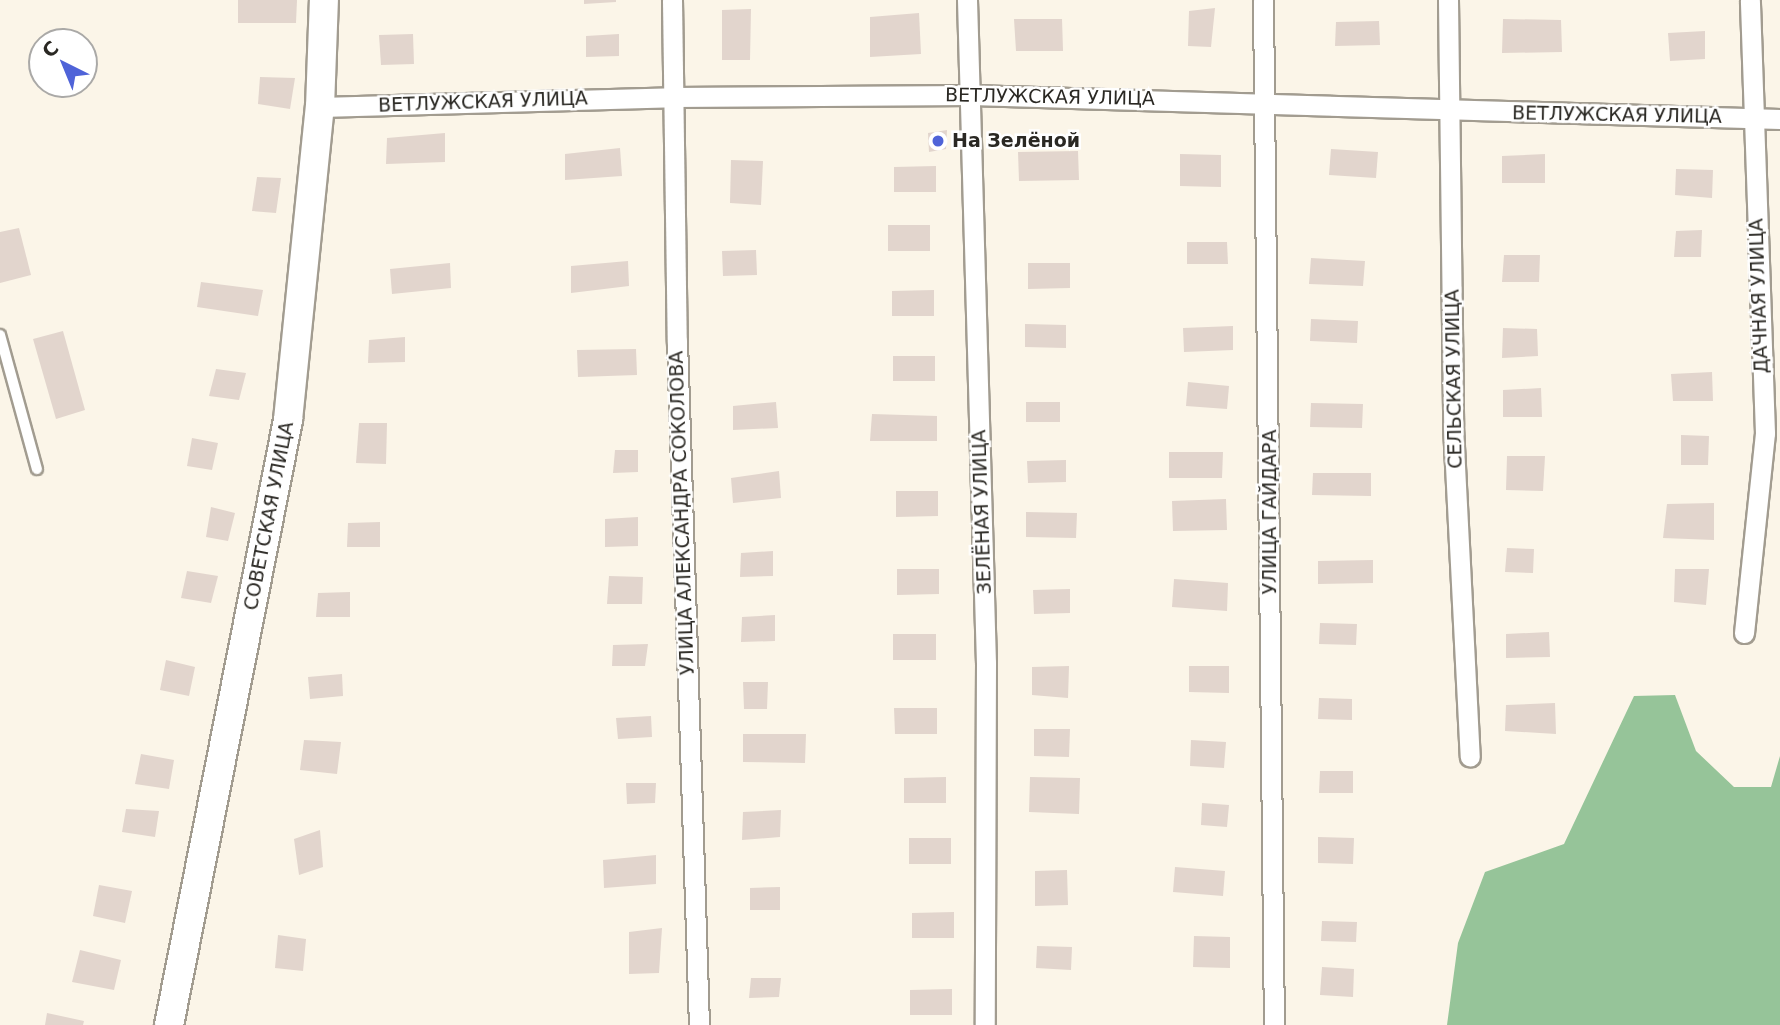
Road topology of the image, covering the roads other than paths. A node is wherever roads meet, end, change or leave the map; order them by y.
1 (324, 0) edge
2 (672, 0) edge
3 (967, 0) edge
4 (1263, 0) edge
5 (1448, 0) edge
6 (1750, 0) edge
7 (971, 95) junction
8 (673, 97) junction
9 (1267, 101) junction
10 (320, 107) junction
11 (1451, 112) junction
12 (1752, 118) junction
13 (1780, 119) edge
14 (0, 335) edge
15 (37, 469) dead end
16 (1744, 633) dead end
17 (1470, 757) dead end
18 (169, 1025) edge
19 (699, 1025) edge
20 (985, 1025) edge
21 (1274, 1025) edge

1 - 10 street, СОВЕТСКАЯ УЛИЦА
2 - 8 street, УЛИЦА АЛЕКСАНДРА СОКОЛОВА
3 - 7 street, ЗЕЛЁНАЯ УЛИЦА
4 - 9 street, УЛИЦА ГАЙДАРА
5 - 11 street, СЕЛЬСКАЯ УЛИЦА
6 - 12 street, ДАЧНАЯ УЛИЦА
7 - 8 street, ВЕТЛУЖСКАЯ УЛИЦА
7 - 9 street, ВЕТЛУЖСКАЯ УЛИЦА
7 - 20 street, ЗЕЛЁНАЯ УЛИЦА
8 - 10 street, ВЕТЛУЖСКАЯ УЛИЦА
8 - 19 street, УЛИЦА АЛЕКСАНДРА СОКОЛОВА
9 - 11 street, ВЕТЛУЖСКАЯ УЛИЦА
9 - 21 street, УЛИЦА ГАЙДАРА
10 - 18 street, СОВЕТСКАЯ УЛИЦА
11 - 12 street, ВЕТЛУЖСКАЯ УЛИЦА
11 - 17 street, СЕЛЬСКАЯ УЛИЦА
12 - 13 street, ВЕТЛУЖСКАЯ УЛИЦА
12 - 16 street, ДАЧНАЯ УЛИЦА
14 - 15 lane

